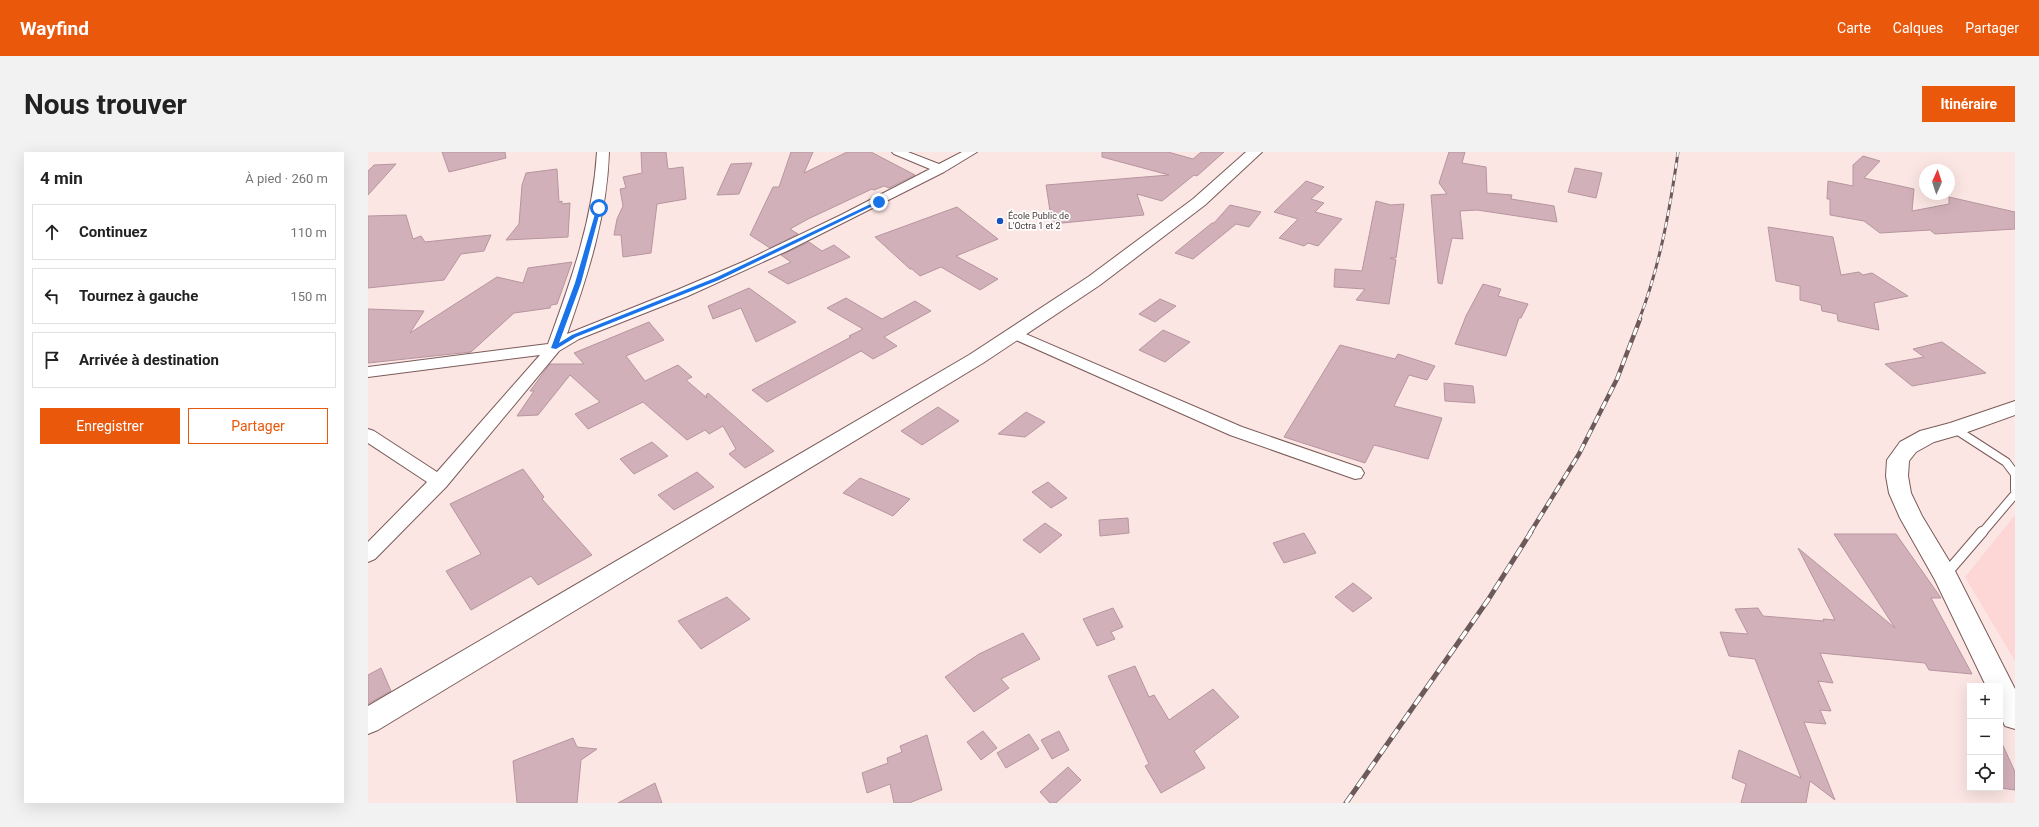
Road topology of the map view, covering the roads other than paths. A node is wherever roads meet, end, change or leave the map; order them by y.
1 (603, 152) edge
2 (898, 152) edge
3 (971, 152) edge
4 (1255, 152) edge
5 (940, 169) junction
6 (1014, 334) junction
7 (554, 348) junction
8 (368, 372) edge
9 (2015, 408) edge
10 (1955, 429) junction
11 (368, 434) edge
12 (1355, 473) dead end
13 (440, 482) junction
14 (2015, 490) edge
15 (2015, 494) edge
16 (368, 554) edge
17 (1944, 576) junction
18 (1998, 683) edge
19 (2003, 693) edge
20 (2015, 717) edge
21 (368, 721) edge

1 - 7 street
2 - 5 street
3 - 5 street
4 - 6 street
5 - 7 street
6 - 12 street
6 - 21 street
7 - 8 street
7 - 13 street
9 - 10 street
10 - 14 lane
10 - 17 street
11 - 13 street
13 - 16 street
15 - 17 lane
17 - 18 street
19 - 20 street

